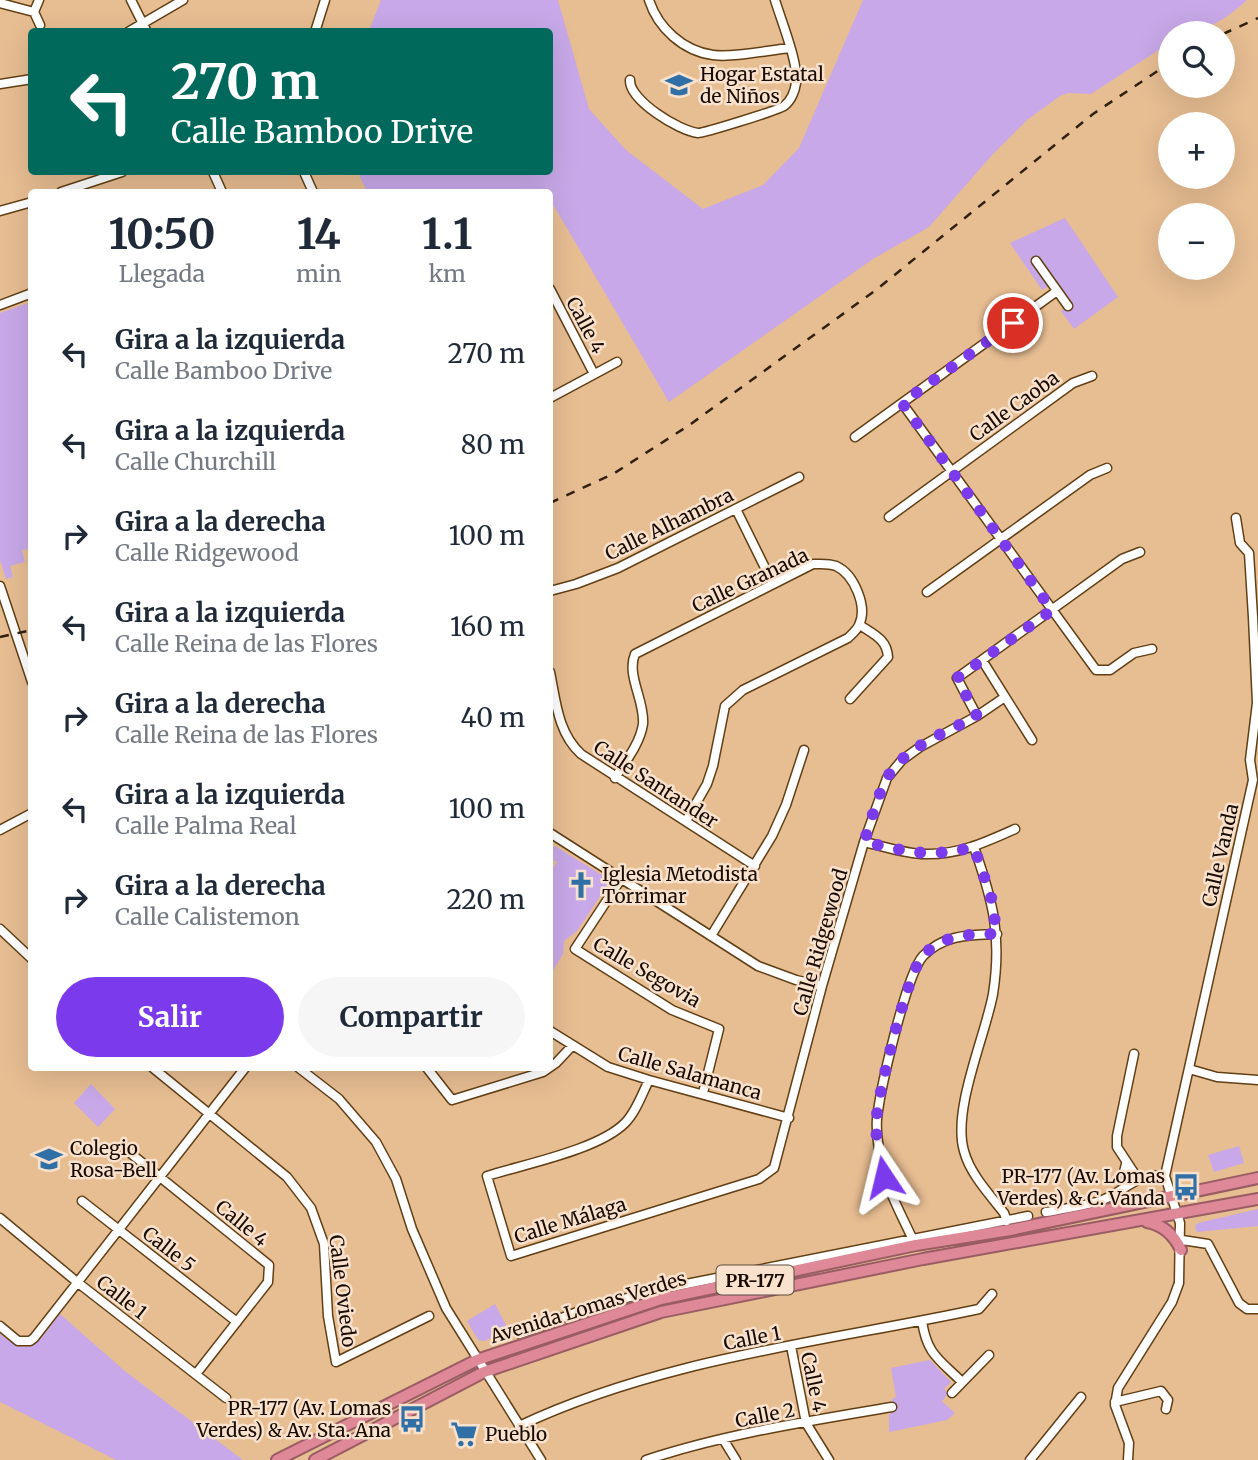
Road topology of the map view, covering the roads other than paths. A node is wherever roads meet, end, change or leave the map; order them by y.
1 (39, 0) edge
2 (131, 0) edge
3 (183, 0) edge
4 (325, 0) edge
5 (649, 0) edge
6 (775, 0) edge
7 (0, 4) edge
8 (34, 12) junction
9 (40, 25) dead end
10 (145, 27) edge
11 (316, 28) edge
12 (790, 48) junction
13 (630, 79) dead end
14 (28, 80) edge
15 (0, 84) edge
16 (113, 175) edge
17 (70, 189) edge
18 (28, 203) edge
19 (0, 211) edge
20 (1036, 261) dead end
21 (1057, 291) junction
22 (28, 294) edge
23 (553, 295) edge
24 (0, 305) edge
25 (1068, 306) dead end
26 (617, 362) dead end
27 (594, 374) junction
28 (1092, 376) dead end
29 (553, 396) edge
30 (902, 403) junction
31 (855, 437) dead end
32 (1107, 468) dead end
33 (951, 471) junction
34 (799, 477) dead end
35 (736, 509) junction
36 (889, 517) dead end
37 (1236, 518) dead end
38 (1001, 540) junction
39 (1140, 552) dead end
40 (773, 584) junction
41 (0, 586) edge
42 (553, 590) edge
43 (927, 592) dead end
44 (1052, 610) junction
45 (859, 625) junction
46 (1152, 649) dead end
47 (982, 660) junction
48 (28, 670) edge
49 (553, 687) edge
50 (1005, 696) junction
51 (850, 699) dead end
52 (977, 716) junction
53 (1032, 740) dead end
54 (804, 750) dead end
55 (615, 778) junction
56 (28, 815) edge
57 (686, 821) junction
58 (1015, 829) dead end
59 (0, 830) edge
60 (553, 837) edge
61 (864, 842) junction
62 (974, 847) junction
63 (755, 866) junction
64 (621, 879) junction
65 (0, 929) edge
66 (997, 934) junction
67 (711, 936) junction
68 (28, 955) edge
69 (822, 986) junction
70 (553, 1033) edge
71 (572, 1046) junction
72 (1134, 1054) dead end
73 (553, 1064) edge
74 (1189, 1069) junction
75 (157, 1071) edge
76 (243, 1071) edge
77 (303, 1071) edge
78 (429, 1071) edge
79 (544, 1071) edge
80 (649, 1080) junction
81 (1258, 1080) edge
82 (703, 1093) junction
83 (209, 1115) junction
84 (789, 1118) junction
85 (124, 1148) dead end
86 (1165, 1175) junction
87 (160, 1177) junction
88 (1258, 1178) edge
89 (1134, 1182) junction
90 (1173, 1197) junction
91 (1258, 1199) edge
92 (82, 1201) dead end
93 (1046, 1212) dead end
94 (1178, 1214) junction
95 (1028, 1216) dead end
96 (0, 1217) edge
97 (1137, 1220) junction
98 (1007, 1222) junction
99 (118, 1230) junction
100 (913, 1240) junction
101 (1182, 1245) junction
102 (78, 1282) junction
103 (992, 1294) dead end
104 (1258, 1309) edge
105 (429, 1316) dead end
106 (922, 1321) junction
107 (237, 1322) junction
108 (0, 1326) edge
109 (520, 1334) dead end
110 (791, 1346) junction
111 (989, 1355) dead end
112 (477, 1360) junction
113 (484, 1372) junction
114 (196, 1374) junction
115 (962, 1382) junction
116 (952, 1392) dead end
117 (1081, 1397) dead end
118 (226, 1398) dead end
119 (1115, 1402) junction
120 (892, 1407) dead end
121 (1166, 1409) dead end
122 (806, 1423) junction
123 (519, 1426) junction
124 (723, 1439) junction
125 (276, 1460) edge
126 (315, 1460) edge
127 (541, 1460) edge
128 (646, 1460) edge
129 (736, 1460) edge
130 (828, 1460) edge
131 (1030, 1460) edge
132 (1128, 1460) edge

1 - 8 street
2 - 10 street
3 - 10 street
4 - 11 street
5 - 12 street
6 - 12 street
7 - 8 street
8 - 9 street
12 - 13 street
14 - 15 street
16 - 17 street
18 - 19 street
20 - 21 street
21 - 25 street
21 - 30 street
22 - 24 street
23 - 27 street, Calle 4
26 - 27 street
27 - 29 street
28 - 33 street, Calle Caoba
30 - 31 street
30 - 33 street
32 - 38 street
33 - 36 street, Calle Caoba
33 - 38 street
34 - 35 street, Calle Alhambra
35 - 40 street
35 - 42 street, Calle Alhambra
37 - 74 street, Calle Vanda
38 - 43 street
38 - 44 street
39 - 44 street
40 - 45 street, Calle Granada
40 - 55 street, Calle Granada
41 - 48 street
44 - 46 street
44 - 47 street
45 - 51 street
45 - 57 street
47 - 50 street
47 - 52 street
49 - 55 street, Calle Santander
50 - 52 street, Calle Ridgewood
50 - 53 street
52 - 61 street, Calle Ridgewood
54 - 63 street
55 - 57 street, Calle Santander
56 - 59 street
57 - 63 street, Calle Santander
58 - 62 street
60 - 64 street
61 - 62 street
61 - 69 street, Calle Ridgewood
62 - 66 street
63 - 67 street
64 - 67 street
64 - 82 street, Calle Segovia
65 - 68 street
66 - 98 street
66 - 100 street
67 - 69 street
69 - 84 street, Calle Ridgewood
70 - 71 street, Calle Salamanca
71 - 73 street
71 - 80 street, Calle Salamanca
72 - 89 street
74 - 81 street
74 - 86 street, Calle Vanda
75 - 83 street, Calle Oviedo
76 - 83 street
77 - 112 street
78 - 79 street
80 - 82 street, Calle Salamanca
80 - 84 street, Calle Málaga
82 - 84 street, Calle Salamanca
83 - 87 street
83 - 105 street, Calle Oviedo
85 - 87 street, Calle 4
86 - 89 street
86 - 90 street
87 - 99 street
87 - 107 street, Calle 4
88 - 90 highway, Avenida Lomas Verdes / PR-177
89 - 93 street
90 - 94 street
90 - 112 highway, Avenida Lomas Verdes / PR-177
91 - 94 highway, Avenida Lomas Verdes / PR-177
92 - 99 street, Calle 5
94 - 97 highway, Avenida Lomas Verdes / PR-177
94 - 101 street
95 - 98 street
96 - 102 street, Calle 1
97 - 101 highway
97 - 113 highway, Avenida Lomas Verdes / PR-177
98 - 100 street
99 - 102 street
99 - 107 street, Calle 5
100 - 109 street
101 - 104 street
101 - 119 street
102 - 108 street
102 - 114 street, Calle 1
103 - 106 street, Calle 1
106 - 110 street, Calle 1
106 - 115 street
107 - 114 street, Calle 4
110 - 122 street, Calle 4
110 - 123 street, Calle 1
111 - 115 street
112 - 113 street
112 - 125 highway, Avenida Lomas Verdes / PR-177
113 - 123 street
113 - 126 highway, Avenida Lomas Verdes / PR-177
114 - 118 street, Calle 1
115 - 116 street
117 - 131 street
119 - 121 street
119 - 132 street
120 - 122 street, Calle 2
122 - 124 street, Calle 2
122 - 130 street, Calle 4
123 - 127 street
124 - 128 street, Calle 2
124 - 129 street

